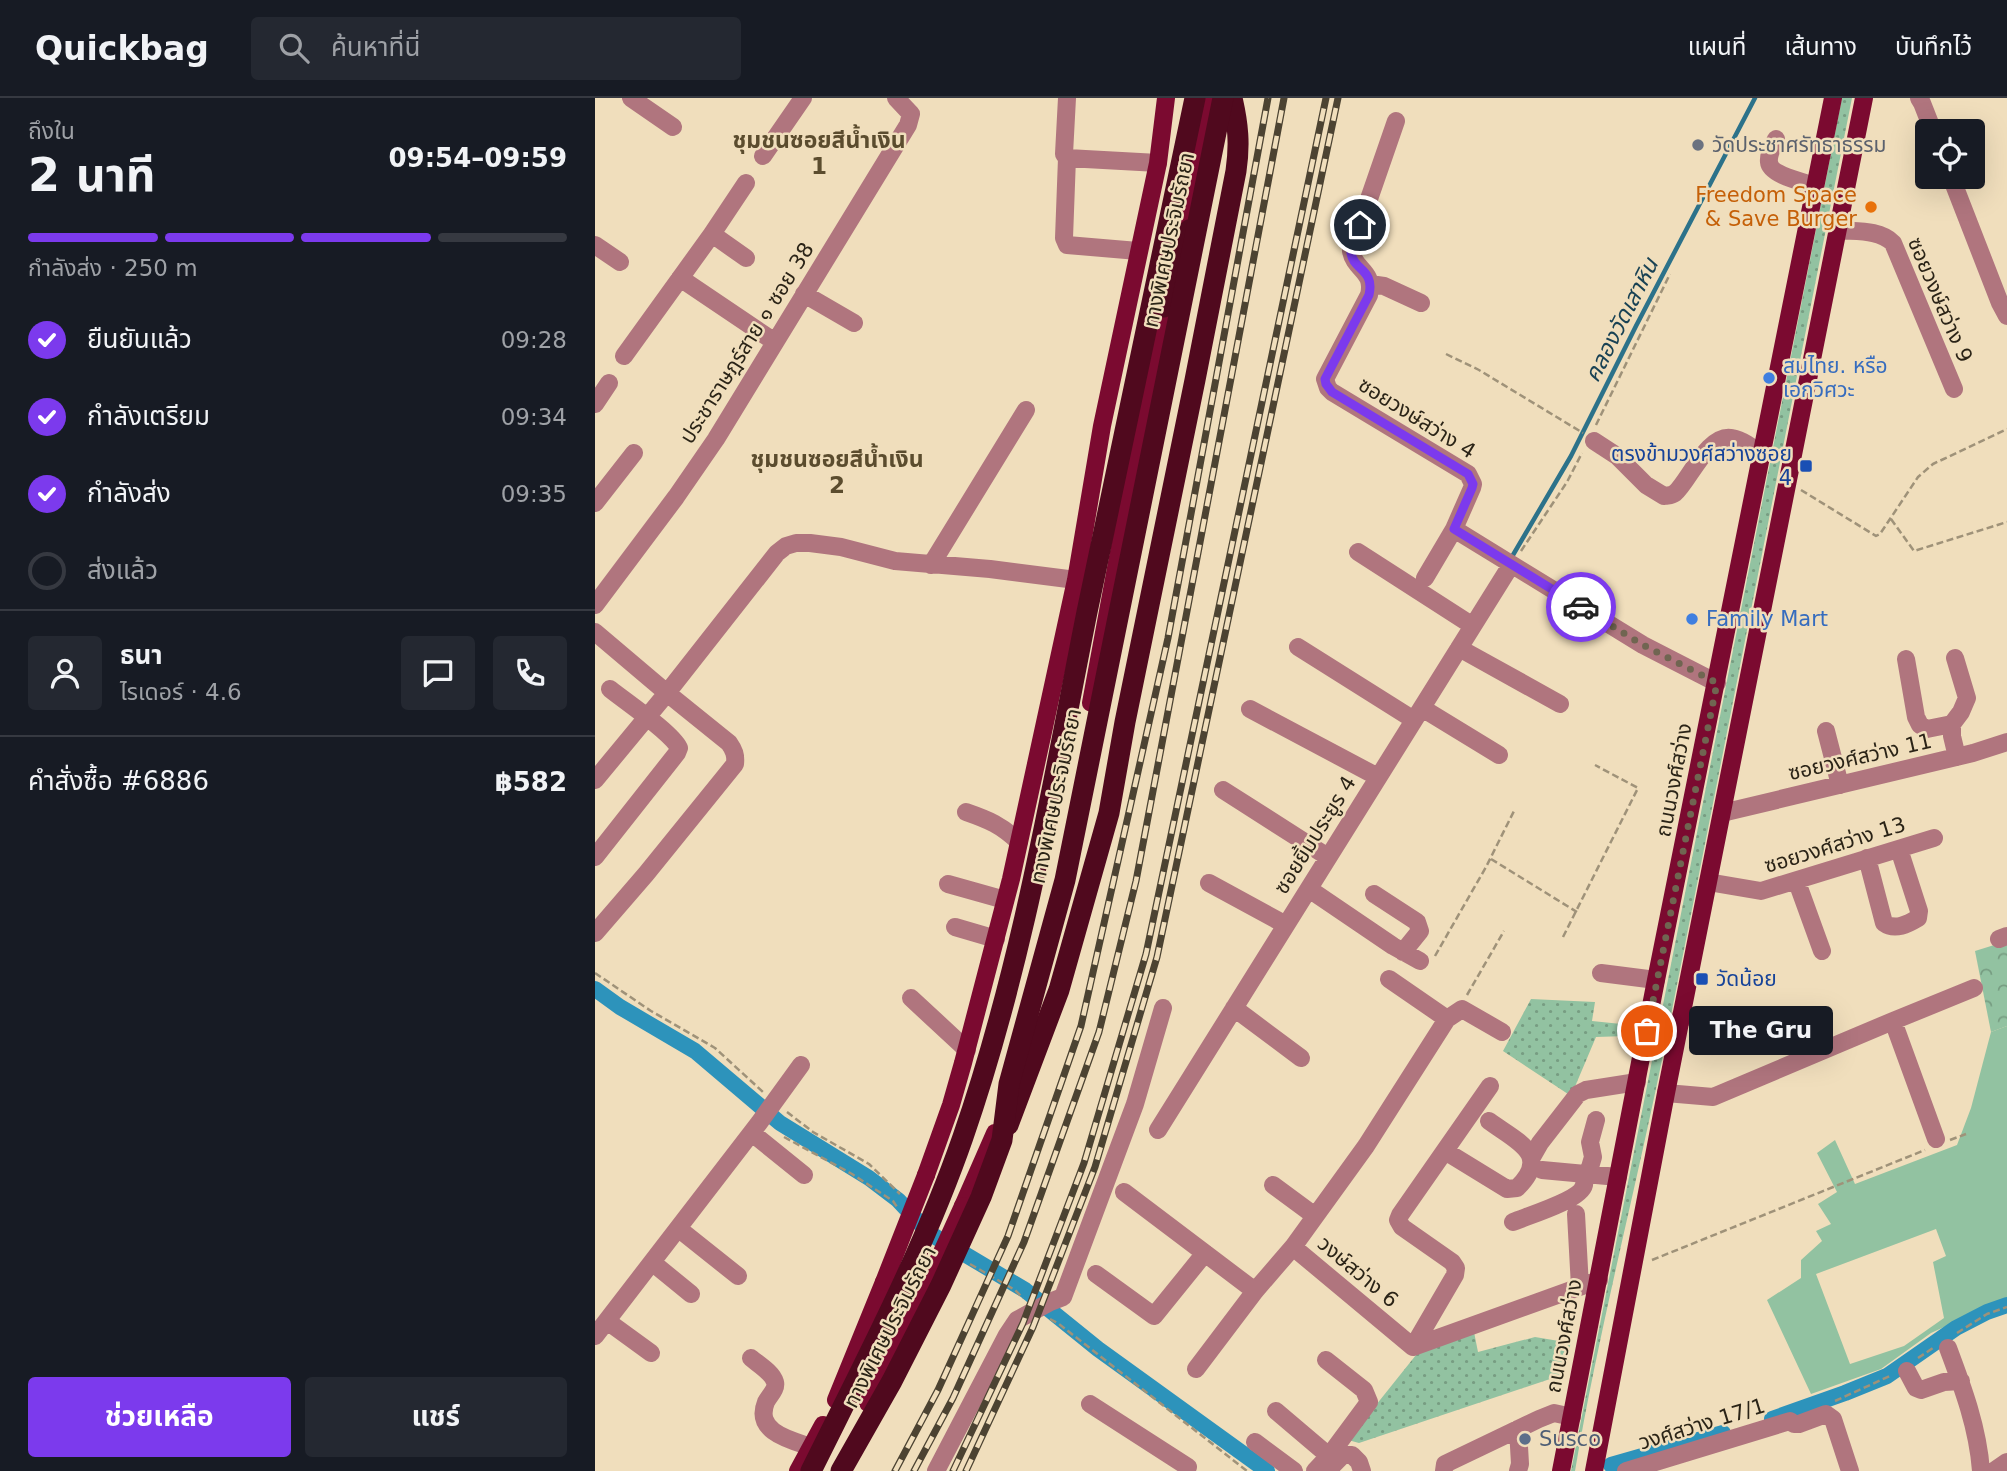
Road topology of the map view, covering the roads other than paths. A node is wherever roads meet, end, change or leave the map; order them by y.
1 (631, 98) edge
2 (803, 98) edge
3 (896, 98) edge
4 (1067, 98) edge
5 (1166, 98) edge
6 (1195, 98) edge
7 (1208, 98) edge
8 (1223, 98) edge
9 (1231, 98) edge
10 (1833, 98) edge
11 (1864, 98) edge
12 (1919, 98) edge
13 (1928, 119) edge
14 (1396, 121) dead end
15 (673, 127) dead end
16 (1776, 139) dead end
17 (763, 156) dead end
18 (1067, 158) junction
19 (1158, 163) junction
20 (746, 183) dead end
21 (1815, 186) junction
22 (1956, 189) edge
23 (1837, 230) junction
24 (712, 234) junction
25 (595, 245) edge
26 (1138, 251) junction
27 (746, 258) dead end
28 (620, 262) dead end
29 (680, 278) junction
30 (1370, 284) junction
31 (804, 294) junction
32 (1420, 303) dead end
33 (1164, 307) junction
34 (2007, 316) edge
35 (854, 323) dead end
36 (775, 342) junction
37 (624, 356) dead end
38 (609, 383) dead end
39 (1954, 389) dead end
40 (595, 404) edge
41 (1026, 410) dead end
42 (1591, 438) road end
43 (634, 453) dead end
44 (1762, 454) junction
45 (595, 503) edge
46 (1454, 529) junction
47 (1358, 552) dead end
48 (931, 565) junction
49 (1511, 565) junction
50 (1425, 578) dead end
51 (1076, 580) junction
52 (595, 605) edge
53 (1473, 626) junction
54 (595, 632) edge
55 (1298, 647) dead end
56 (1459, 648) junction
57 (1955, 658) dead end
58 (1906, 659) dead end
59 (1717, 683) junction
60 (610, 689) dead end
61 (667, 693) junction
62 (1560, 704) dead end
63 (1250, 709) dead end
64 (1418, 714) junction
65 (646, 718) junction
66 (1952, 724) junction
67 (1826, 731) dead end
68 (2007, 742) edge
69 (1499, 755) dead end
70 (1957, 757) junction
71 (1378, 777) junction
72 (595, 780) edge
73 (1840, 785) junction
74 (1223, 790) dead end
75 (966, 812) dead end
76 (1722, 813) junction
77 (1934, 838) dead end
78 (1019, 842) junction
79 (1899, 849) junction
80 (1328, 857) junction
81 (595, 858) edge
82 (1867, 858) junction
83 (1708, 881) junction
84 (1797, 882) junction
85 (1209, 883) dead end
86 (947, 884) dead end
87 (1309, 889) junction
88 (1374, 894) dead end
89 (1005, 900) junction
90 (1286, 925) junction
91 (955, 927) dead end
92 (595, 933) edge
93 (996, 939) junction
94 (1822, 951) dead end
95 (1403, 952) junction
96 (1426, 961) road end
97 (1601, 973) dead end
98 (1389, 979) dead end
99 (1656, 980) junction
100 (1974, 988) dead end
101 (911, 998) dead end
102 (1163, 1008) dead end
103 (1234, 1008) junction
104 (1681, 1016) junction
105 (1447, 1019) junction
106 (1893, 1021) junction
107 (1759, 1023) dead end
108 (1502, 1032) dead end
109 (967, 1050) junction
110 (1301, 1058) dead end
111 (801, 1065) dead end
112 (1637, 1082) junction
113 (1489, 1086) dead end
114 (1666, 1093) junction
115 (1596, 1120) dead end
116 (1489, 1121) dead end
117 (756, 1127) junction
118 (1158, 1130) dead end
119 (1002, 1140) junction
120 (1935, 1144) road end
121 (1444, 1151) junction
122 (1537, 1163) junction
123 (1585, 1174) junction
124 (804, 1175) dead end
125 (1618, 1177) junction
126 (1273, 1185) dead end
127 (1124, 1192) dead end
128 (1576, 1214) dead end
129 (1315, 1216) junction
130 (1513, 1222) dead end
131 (679, 1228) junction
132 (1293, 1247) junction
133 (1205, 1253) junction
134 (653, 1263) junction
135 (1096, 1274) dead end
136 (738, 1276) dead end
137 (1599, 1280) junction
138 (1580, 1286) junction
139 (1255, 1291) junction
140 (691, 1294) dead end
141 (607, 1321) junction
142 (595, 1336) edge
143 (1413, 1347) junction
144 (1948, 1348) dead end
145 (651, 1353) dead end
146 (751, 1358) dead end
147 (1326, 1360) dead end
148 (1196, 1368) dead end
149 (1907, 1371) dead end
150 (1961, 1381) junction
151 (1090, 1404) dead end
152 (1276, 1411) dead end
153 (1572, 1417) junction
154 (1518, 1429) junction
155 (1255, 1442) dead end
156 (811, 1447) junction
157 (2007, 1462) edge
158 (1328, 1464) edge
159 (798, 1471) edge
160 (811, 1471) edge
161 (832, 1471) edge
162 (841, 1471) edge
163 (936, 1471) edge
164 (1186, 1471) edge
165 (1294, 1471) edge
166 (1315, 1471) edge
167 (1362, 1471) edge
168 (1444, 1471) edge
169 (1518, 1471) edge
170 (1561, 1471) edge
171 (1594, 1471) edge
172 (1626, 1471) edge
173 (1850, 1471) edge
174 (1981, 1471) edge
175 (1994, 1471) edge

1 - 15 street
2 - 17 street
3 - 31 street, ประชาราษฎร์สาย ๑ ซอย 38
4 - 18 street
5 - 19 main road
6 - 160 highway, ทางพิเศษประจิมรัถยา, bridge
7 - 33 main road
8 - 119 highway, ทางพิเศษประจิมรัถยา, bridge
9 - 33 highway
9 - 119 highway, bridge
10 - 21 main road, ถนนวงศ์สว่าง
11 - 23 main road
12 - 13 street
14 - 30 street
16 - 21 street
18 - 19 street
18 - 26 street
19 - 26 main road
20 - 24 street
21 - 44 main road, ถนนวงศ์สว่าง
22 - 34 street
23 - 39 street, ซอยวงษ์สว่าง 9
23 - 76 main road
24 - 27 street
24 - 29 street
25 - 28 street
26 - 51 main road
29 - 36 street
29 - 37 street
30 - 32 street
30 - 46 street, ซอยวงษ์สว่าง 4
31 - 35 street
31 - 36 street, ประชาราษฎร์สาย ๑ ซอย 38
33 - 161 main road, bridge
36 - 52 street, ประชาราษฎร์สาย ๑ ซอย 38
38 - 40 street
41 - 48 street
42 - 44 street
43 - 45 street
44 - 59 main road, ถนนวงศ์สว่าง
46 - 49 street
46 - 50 street, ซอยวงษ์สว่าง 4
47 - 53 street
48 - 51 street
48 - 61 street
49 - 53 street, ซอยยิ้มประยูร 4
49 - 59 street
51 - 78 main road
53 - 56 street, ซอยยิ้มประยูร 4
54 - 61 street
55 - 64 street
56 - 62 street
56 - 64 street, ซอยยิ้มประยูร 4
57 - 66 street
58 - 66 street
59 - 99 main road, ถนนวงศ์สว่าง
60 - 65 street
61 - 65 street
61 - 92 street
63 - 71 street
64 - 69 street
64 - 71 street, ซอยยิ้มประยูร 4
65 - 72 street
65 - 81 street
66 - 70 street
67 - 73 street
68 - 70 street, ซอยวงศ์สว่าง 11
70 - 73 street, ซอยวงศ์สว่าง 11
71 - 80 street, ซอยยิ้มประยูร 4
73 - 76 street, ซอยวงศ์สว่าง 11
74 - 80 street
75 - 78 street
76 - 83 main road
77 - 79 street, ซอยวงศ์สว่าง 13
78 - 89 main road
79 - 82 street, ซอยวงศ์สว่าง 13
79 - 82 street
80 - 87 street, ซอยยิ้มประยูร 4
82 - 84 street, ซอยวงศ์สว่าง 13
83 - 84 street, ซอยวงศ์สว่าง 13
83 - 104 main road
84 - 94 street
85 - 90 street
86 - 89 street
87 - 90 street, ซอยยิ้มประยูร 4
87 - 95 street
88 - 95 street
89 - 93 main road
90 - 103 street, ซอยยิ้มประยูร 4
91 - 93 street
93 - 109 main road
95 - 96 street
97 - 99 street
98 - 105 street
99 - 112 main road, ถนนวงศ์สว่าง
100 - 106 street
101 - 109 street
102 - 163 street
103 - 110 street
103 - 118 street, ซอยยิ้มประยูร 4
104 - 107 street
104 - 114 main road
105 - 108 street
105 - 129 street
106 - 114 street
106 - 120 street
109 - 156 main road, bridge
111 - 117 street
112 - 122 street
112 - 125 main road, ถนนวงศ์สว่าง
113 - 121 street
114 - 171 main road
115 - 123 street
116 - 122 street
117 - 124 street
117 - 131 street
119 - 162 highway, ทางพิเศษประจิมรัถยา, bridge
121 - 122 street
121 - 143 street
122 - 123 street
123 - 125 street
123 - 130 street
125 - 137 main road, ถนนวงศ์สว่าง
126 - 129 street
127 - 133 street
128 - 138 street
129 - 132 street
131 - 134 street
131 - 136 street
132 - 139 street, วงษ์สว่าง 6
132 - 143 street, วงษ์สว่าง 6
133 - 135 street
133 - 139 street
134 - 140 street
134 - 141 street
137 - 138 street
137 - 153 main road, ถนนวงศ์สว่าง
138 - 143 street
139 - 148 street, วงษ์สว่าง 6
141 - 142 street
141 - 145 street
144 - 150 street
146 - 156 street
147 - 158 street
149 - 150 street
150 - 174 street
151 - 164 street
152 - 158 street
153 - 154 street
153 - 170 main road, ถนนวงศ์สว่าง
154 - 168 street
154 - 169 street
155 - 165 street
156 - 159 main road
157 - 175 street
158 - 166 street
158 - 167 street
172 - 173 street, วงศ์สว่าง 17/1

